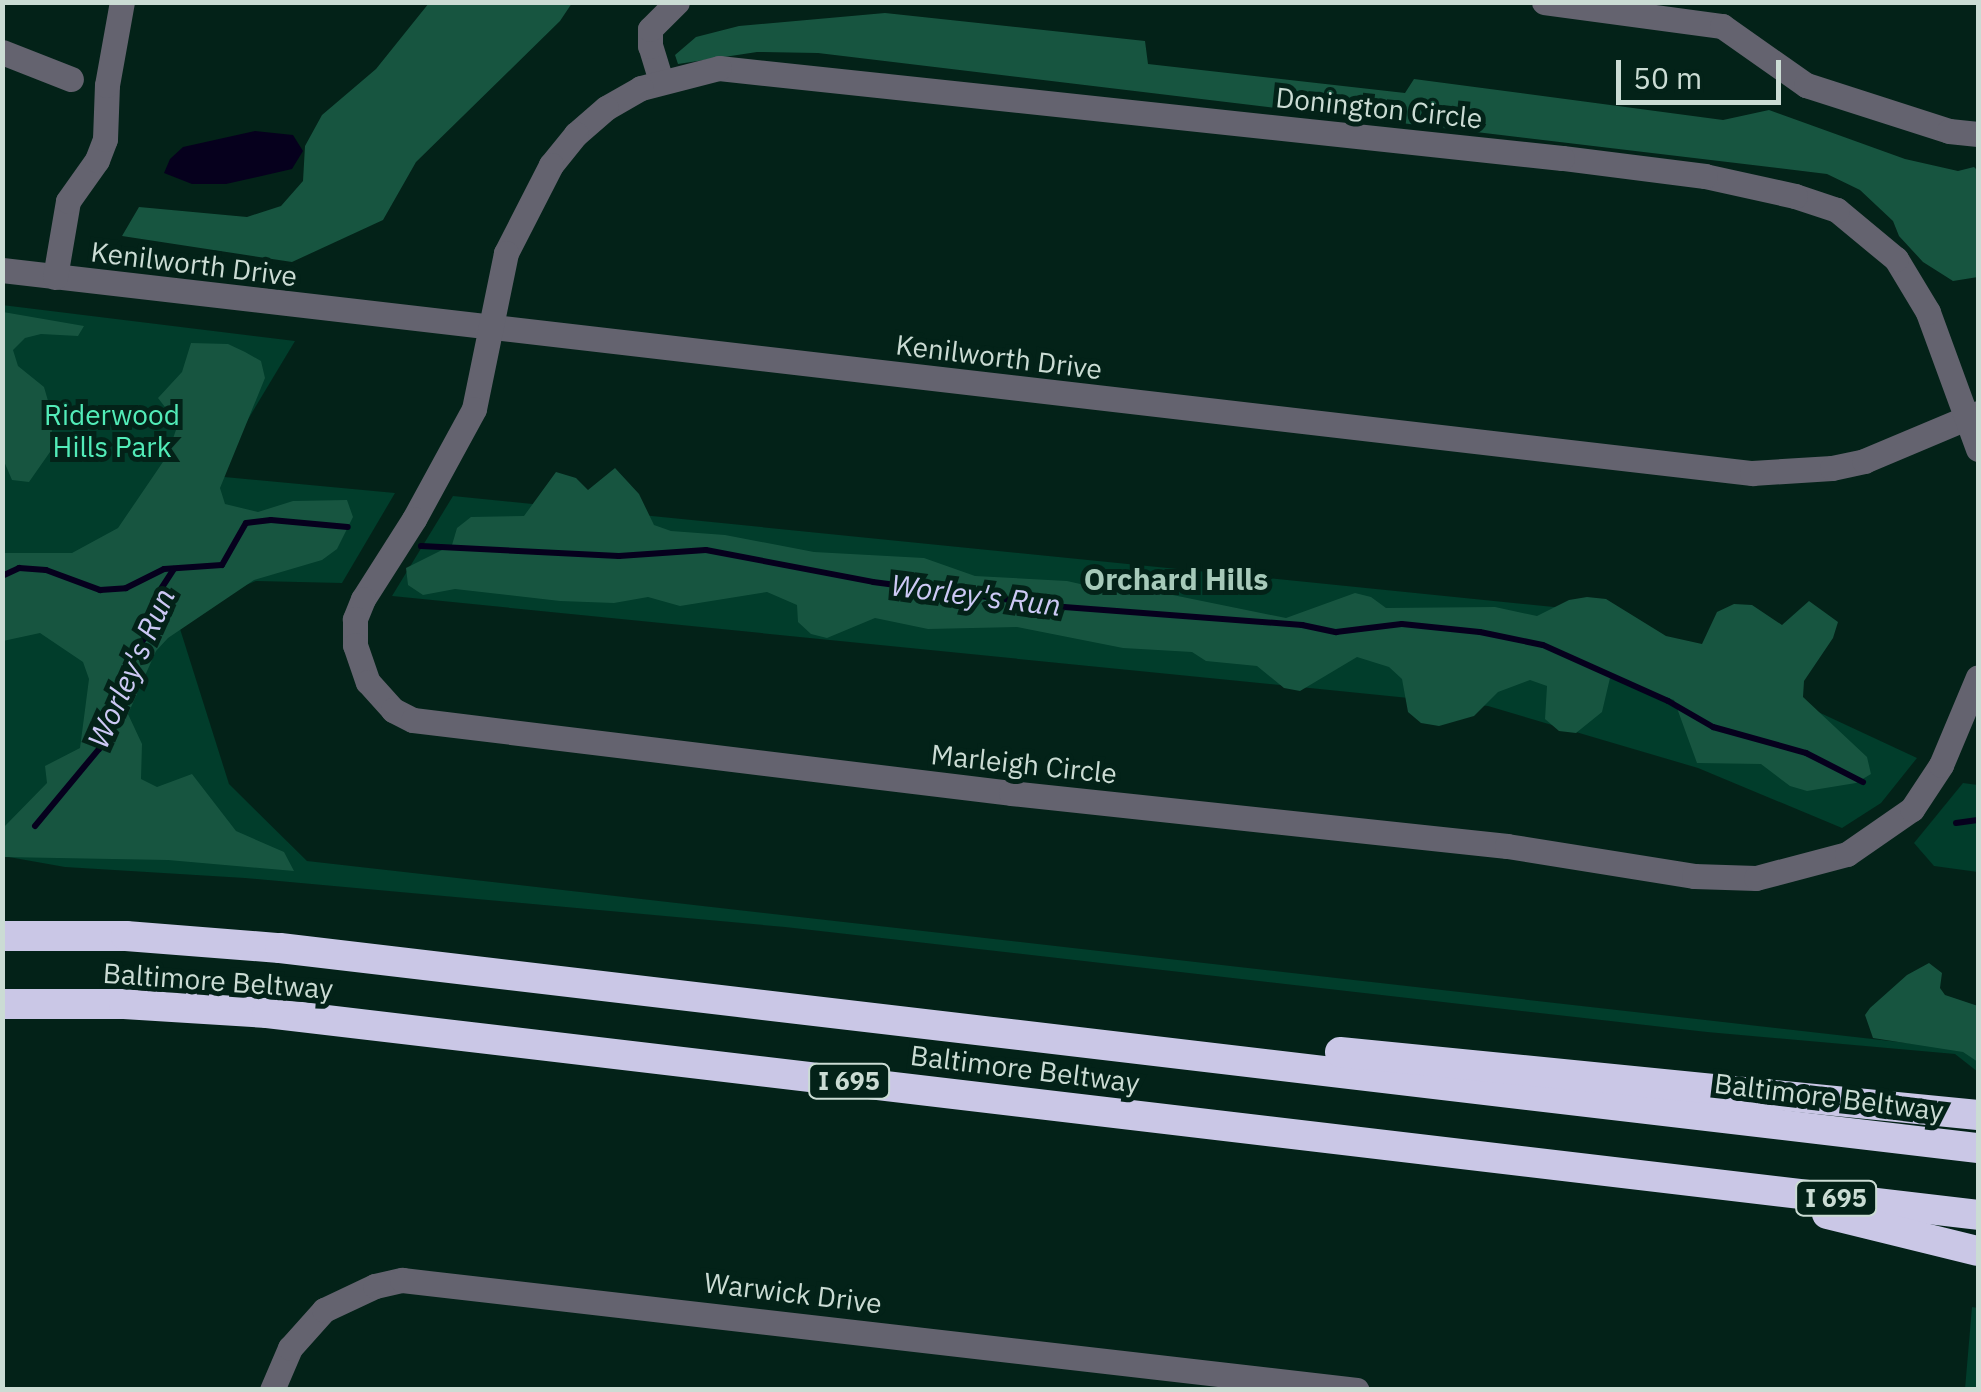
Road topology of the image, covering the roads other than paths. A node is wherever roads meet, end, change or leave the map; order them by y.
1 (122, 2) edge
2 (677, 2) edge
3 (1544, 2) edge
4 (2, 52) edge
5 (71, 79) dead end
6 (661, 81) junction
7 (1978, 134) edge
8 (2, 270) edge
9 (55, 276) junction
10 (494, 329) junction
11 (1972, 416) edge
12 (1978, 450) edge
13 (1978, 677) edge
14 (2, 936) edge
15 (2, 1004) edge
16 (1057, 1038) junction
17 (1978, 1115) edge
18 (1978, 1148) edge
19 (1693, 1181) junction
20 (1978, 1215) edge
21 (1978, 1251) edge
22 (272, 1390) edge
23 (1357, 1390) edge

1 - 9 street
2 - 6 street
3 - 7 street
4 - 5 street
6 - 10 street, Donington Circle
6 - 11 street, Donington Circle
8 - 9 street, Kenilworth Drive
9 - 10 street, Kenilworth Drive
10 - 11 street, Kenilworth Drive
10 - 13 street, Marleigh Circle
11 - 12 street
14 - 16 highway, Baltimore Beltway
15 - 19 highway, Baltimore Beltway / I 695
16 - 17 highway
16 - 18 highway, Baltimore Beltway
19 - 20 highway, Baltimore Beltway / I 695
19 - 21 highway
22 - 23 street, Warwick Drive

